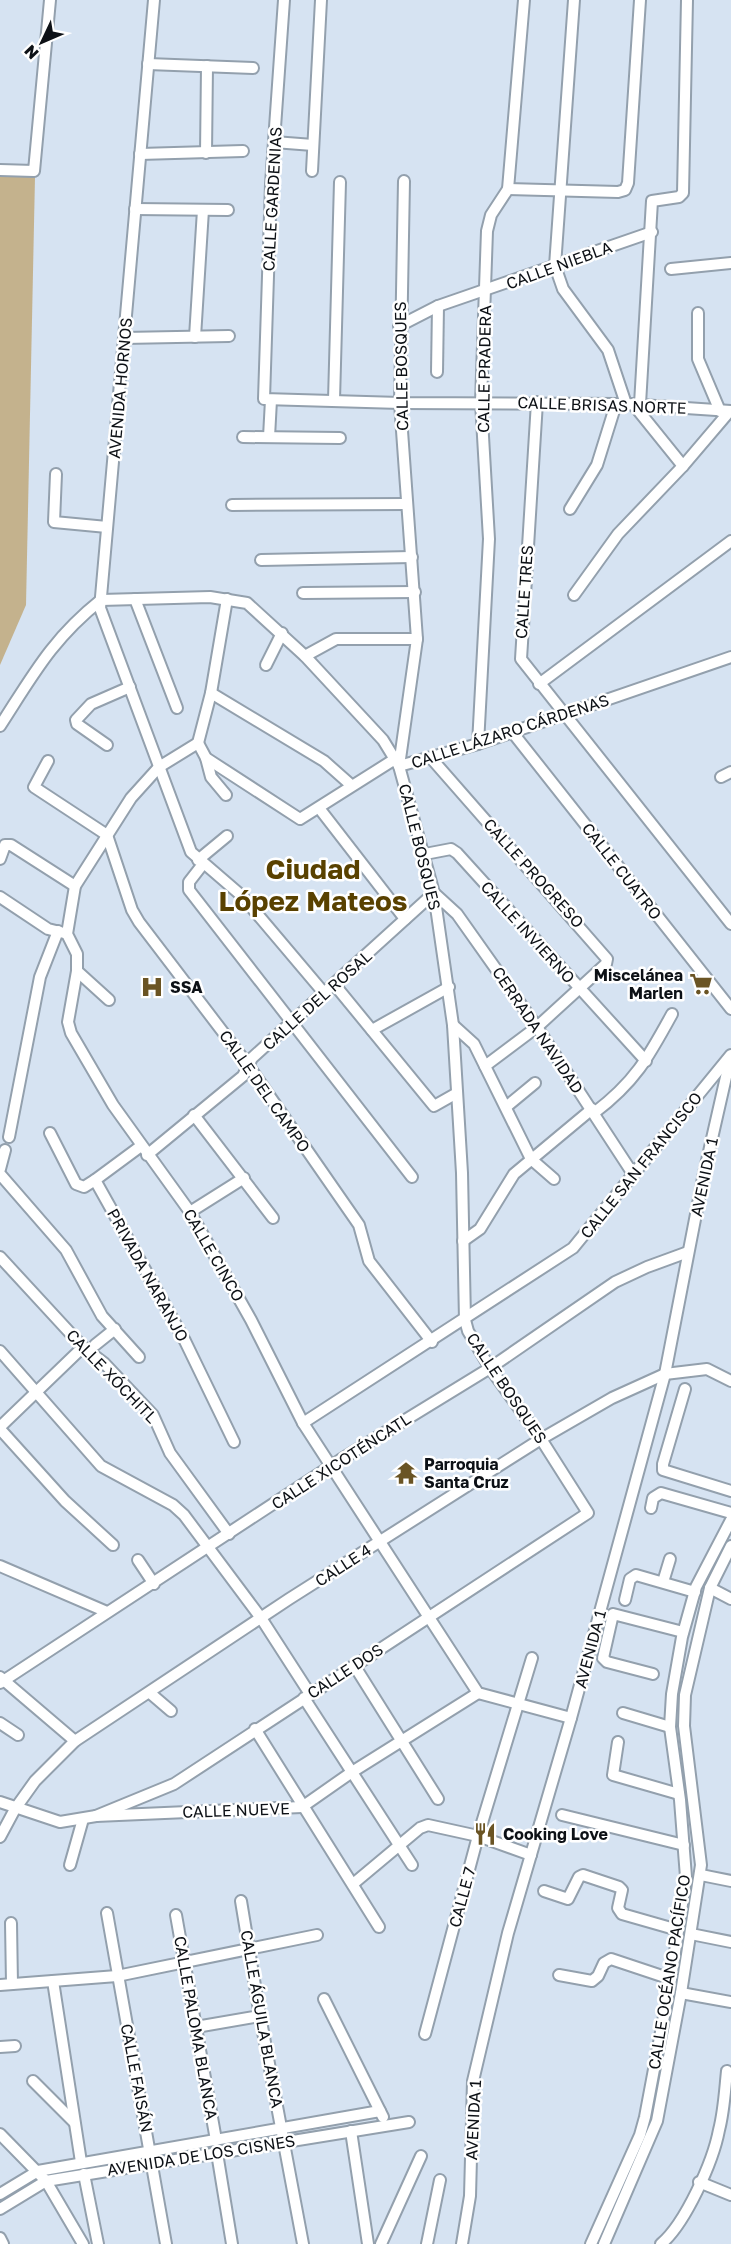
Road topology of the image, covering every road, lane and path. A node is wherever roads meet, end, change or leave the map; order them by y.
1 (50, 0) edge
2 (154, 0) edge
3 (284, 0) edge
4 (321, 0) edge
5 (524, 0) edge
6 (574, 0) edge
7 (640, 0) edge
8 (687, 0) edge
9 (148, 64) junction
10 (207, 66) junction
11 (253, 68) dead end
12 (274, 142) junction
13 (313, 145) junction
14 (243, 151) dead end
15 (206, 153) junction
16 (140, 154) junction
17 (0, 170) edge
18 (312, 171) dead end
19 (404, 181) dead end
20 (340, 182) dead end
21 (508, 189) junction
22 (558, 191) junction
23 (135, 209) junction
24 (203, 210) junction
25 (228, 210) dead end
26 (652, 232) junction
27 (731, 263) edge
28 (555, 266) junction
29 (671, 269) dead end
30 (485, 291) junction
31 (438, 306) junction
32 (698, 314) dead end
33 (399, 326) junction
34 (228, 336) dead end
35 (195, 337) junction
36 (124, 338) junction
37 (437, 372) dead end
38 (268, 399) junction
39 (334, 400) junction
40 (481, 402) junction
41 (537, 402) junction
42 (400, 403) junction
43 (629, 404) junction
44 (726, 411) edge
45 (243, 437) dead end
46 (269, 437) junction
47 (340, 438) dead end
48 (683, 466) junction
49 (56, 474) dead end
50 (406, 504) junction
51 (232, 505) dead end
52 (570, 509) dead end
53 (107, 527) junction
54 (731, 541) edge
55 (412, 557) junction
56 (261, 561) dead end
57 (415, 592) junction
58 (303, 593) dead end
59 (574, 595) dead end
60 (135, 599) junction
61 (227, 599) junction
62 (101, 600) junction
63 (282, 633) junction
64 (417, 639) junction
65 (305, 656) junction
66 (731, 657) edge
67 (266, 664) dead end
68 (539, 684) junction
69 (130, 687) junction
70 (211, 693) junction
71 (177, 708) dead end
72 (563, 716) junction
73 (0, 726) edge
74 (513, 733) junction
75 (198, 743) junction
76 (478, 744) junction
77 (107, 745) dead end
78 (206, 758) junction
79 (431, 758) junction
80 (48, 761) dead end
81 (397, 763) junction
82 (159, 767) junction
83 (351, 785) junction
84 (226, 795) dead end
85 (319, 808) junction
86 (107, 834) junction
87 (227, 836) dead end
88 (425, 854) junction
89 (0, 859) edge
90 (201, 862) junction
91 (75, 886) junction
92 (434, 893) junction
93 (0, 897) edge
94 (405, 919) junction
95 (731, 924) edge
96 (62, 933) junction
97 (77, 971) junction
98 (334, 984) junction
99 (449, 987) junction
100 (579, 989) junction
101 (324, 993) junction
102 (109, 1000) dead end
103 (731, 1009) edge
104 (672, 1014) dead end
105 (294, 1022) junction
106 (453, 1025) junction
107 (537, 1027) junction
108 (372, 1030) junction
109 (731, 1055) edge
110 (646, 1061) junction
111 (248, 1065) junction
112 (485, 1066) junction
113 (535, 1083) dead end
114 (457, 1093) junction
115 (506, 1107) junction
116 (593, 1111) junction
117 (194, 1115) junction
118 (50, 1133) dead end
119 (9, 1137) dead end
120 (5, 1150) dead end
121 (144, 1150) junction
122 (531, 1159) junction
123 (0, 1171) edge
124 (633, 1174) junction
125 (244, 1178) junction
126 (412, 1178) dead end
127 (554, 1179) dead end
128 (95, 1180) junction
129 (190, 1212) junction
130 (273, 1218) dead end
131 (463, 1241) junction
132 (688, 1252) junction
133 (0, 1257) edge
134 (465, 1320) junction
135 (115, 1329) junction
136 (432, 1342) junction
137 (95, 1344) dead end
138 (83, 1347) junction
139 (0, 1351) edge
140 (139, 1357) dead end
141 (490, 1368) junction
142 (665, 1374) junction
143 (731, 1380) edge
144 (685, 1389) dead end
145 (35, 1394) junction
146 (303, 1423) junction
147 (0, 1428) edge
148 (541, 1439) junction
149 (234, 1442) dead end
150 (331, 1466) junction
151 (731, 1491) edge
152 (651, 1508) dead end
153 (588, 1513) joint
154 (731, 1513) edge
155 (731, 1520) edge
156 (229, 1533) junction
157 (380, 1541) junction
158 (113, 1545) dead end
159 (731, 1546) edge
160 (209, 1547) junction
161 (670, 1559) dead end
162 (138, 1560) dead end
163 (0, 1566) edge
164 (663, 1582) junction
165 (154, 1584) junction
166 (710, 1588) junction
167 (695, 1592) junction
168 (731, 1599) edge
169 (625, 1600) dead end
170 (107, 1612) junction
171 (427, 1617) junction
172 (261, 1618) junction
173 (683, 1632) junction
174 (532, 1658) dead end
175 (354, 1665) junction
176 (653, 1674) dead end
177 (1, 1680) edge
178 (150, 1693) junction
179 (478, 1693) junction
180 (672, 1694) junction
181 (685, 1695) junction
182 (307, 1696) junction
183 (518, 1704) junction
184 (171, 1711) dead end
185 (623, 1713) dead end
186 (571, 1718) junction
187 (0, 1723) edge
188 (670, 1727) junction
189 (255, 1730) junction
190 (18, 1735) dead end
191 (402, 1740) junction
192 (75, 1741) junction
193 (618, 1742) dead end
194 (352, 1772) junction
195 (679, 1794) junction
196 (438, 1799) dead end
197 (0, 1802) edge
198 (302, 1807) junction
199 (15, 1809) junction
200 (562, 1815) dead end
201 (96, 1816) junction
202 (83, 1819) junction
203 (478, 1836) junction
204 (0, 1837) edge
205 (399, 1845) junction
206 (684, 1845) junction
207 (531, 1855) junction
208 (70, 1865) dead end
209 (412, 1865) dead end
210 (701, 1875) junction
211 (731, 1881) edge
212 (353, 1884) junction
213 (544, 1891) dead end
214 (242, 1901) dead end
215 (107, 1913) dead end
216 (176, 1915) dead end
217 (11, 1923) dead end
218 (378, 1927) dead end
219 (678, 1930) junction
220 (691, 1934) junction
221 (317, 1935) dead end
222 (731, 1942) edge
223 (249, 1949) junction
224 (184, 1962) junction
225 (559, 1975) dead end
226 (117, 1976) junction
227 (671, 1978) junction
228 (53, 1981) junction
229 (6, 1984) edge
230 (681, 1993) junction
231 (324, 1999) dead end
232 (731, 2002) edge
233 (260, 2016) junction
234 (196, 2027) junction
235 (425, 2034) dead end
236 (15, 2046) dead end
237 (0, 2047) edge
238 (655, 2065) junction
239 (668, 2068) junction
240 (725, 2070) edge
241 (33, 2081) dead end
242 (380, 2111) junction
243 (74, 2122) junction
244 (409, 2122) dead end
245 (386, 2125) junction
246 (280, 2128) junction
247 (351, 2131) junction
248 (725, 2131) edge
249 (0, 2134) edge
250 (216, 2140) junction
251 (283, 2141) junction
252 (217, 2153) junction
253 (421, 2156) dead end
254 (151, 2158) junction
255 (81, 2162) junction
256 (38, 2171) junction
257 (84, 2174) junction
258 (440, 2180) dead end
259 (46, 2181) junction
260 (699, 2182) junction
261 (0, 2194) edge
262 (731, 2195) edge
263 (0, 2209) edge
264 (0, 2238) edge
265 (3, 2244) edge
266 (83, 2244) edge
267 (98, 2244) edge
268 (166, 2244) edge
269 (232, 2244) edge
270 (303, 2244) edge
271 (368, 2244) edge
272 (381, 2244) edge
273 (427, 2244) edge
274 (462, 2244) edge
275 (591, 2244) edge
276 (604, 2244) edge
277 (662, 2244) edge

1 - 17 street
2 - 9 street, AVENIDA HORNOS
3 - 12 street, CALLE GARDENIAS
4 - 13 street
5 - 21 street, CALLE PRADERA
6 - 22 street
7 - 22 street
8 - 26 street
9 - 10 street
9 - 16 street, AVENIDA HORNOS
10 - 11 street
10 - 15 street
12 - 13 street
12 - 38 street, CALLE GARDENIAS
13 - 18 street
14 - 15 street
15 - 16 street
16 - 23 street, AVENIDA HORNOS
19 - 33 street, CALLE BOSQUES
20 - 39 street
21 - 22 street
21 - 30 street, CALLE PRADERA
22 - 28 street
23 - 24 street
23 - 36 street, AVENIDA HORNOS
24 - 25 street
24 - 35 street
26 - 28 street, CALLE NIEBLA
26 - 43 street
27 - 29 street
28 - 30 street, CALLE NIEBLA
28 - 43 street
30 - 31 street, CALLE NIEBLA
30 - 40 street, CALLE PRADERA
31 - 33 street, CALLE NIEBLA
31 - 37 street
32 - 44 street
33 - 42 street, CALLE BOSQUES
34 - 35 street
35 - 36 street
36 - 53 street, AVENIDA HORNOS
38 - 39 street, CALLE BRISAS NORTE
38 - 46 street, CALLE GARDENIAS
39 - 42 street, CALLE BRISAS NORTE
40 - 41 street, CALLE BRISAS NORTE
40 - 42 street, CALLE BRISAS NORTE
40 - 76 street, CALLE PRADERA
41 - 43 street, CALLE BRISAS NORTE
41 - 68 street, CALLE TRES
42 - 50 street, CALLE BOSQUES
43 - 44 street, CALLE BRISAS NORTE
43 - 48 street
43 - 52 street
44 - 48 street
45 - 46 street
46 - 47 street
48 - 59 street
49 - 53 street
50 - 51 street
50 - 55 street, CALLE BOSQUES
53 - 62 street, AVENIDA HORNOS
54 - 68 street
55 - 56 street
55 - 57 street, CALLE BOSQUES
57 - 58 street
57 - 64 street, CALLE BOSQUES
60 - 61 street
60 - 62 street
60 - 71 street
61 - 63 street, CALLE LÁZARO CÁRDENAS
61 - 70 street
62 - 69 street, AVENIDA HORNOS
62 - 73 street
63 - 65 street, CALLE LÁZARO CÁRDENAS
63 - 67 street
64 - 65 street
64 - 81 street, CALLE BOSQUES
65 - 81 street, CALLE LÁZARO CÁRDENAS
66 - 72 street, CALLE LÁZARO CÁRDENAS
68 - 72 street, CALLE TRES
69 - 77 street
69 - 82 street, AVENIDA HORNOS
70 - 75 street
70 - 83 street
72 - 74 street, CALLE LÁZARO CÁRDENAS
72 - 95 street, CALLE TRES
74 - 76 street, CALLE LÁZARO CÁRDENAS
74 - 103 street, CALLE CUATRO
75 - 78 street
75 - 82 street, CALLE CINCO
76 - 79 street, CALLE LÁZARO CÁRDENAS
78 - 84 street
78 - 85 street
79 - 81 street, CALLE LÁZARO CÁRDENAS
79 - 100 street, CALLE PROGRESO
80 - 86 street
81 - 83 street
81 - 88 street, CALLE BOSQUES
82 - 86 street, CALLE CINCO
82 - 90 street, AVENIDA HORNOS
83 - 85 street
85 - 94 street
86 - 91 street, CALLE CINCO
86 - 111 street, CALLE DEL CAMPO
87 - 90 street
88 - 92 street, CALLE BOSQUES
88 - 100 street, CALLE INVIERNO
89 - 91 street
90 - 101 street
90 - 105 street
91 - 96 street, CALLE CINCO
92 - 94 street, CALLE DEL ROSAL
92 - 99 street, CALLE BOSQUES
92 - 107 street, CERRADA NAVIDAD
93 - 96 street
94 - 98 street, CALLE DEL ROSAL
96 - 97 street, CALLE CINCO
96 - 119 street
97 - 102 street
97 - 121 street, CALLE CINCO
98 - 101 street, CALLE DEL ROSAL
98 - 108 street
99 - 106 street, CALLE BOSQUES
99 - 108 street
100 - 107 street
100 - 110 street, CALLE INVIERNO
101 - 105 street, CALLE DEL ROSAL
104 - 110 street
105 - 111 street, CALLE DEL ROSAL
105 - 126 street
106 - 112 street
106 - 114 street, CALLE BOSQUES
107 - 112 street
107 - 116 street, CERRADA NAVIDAD
108 - 114 street
109 - 124 street, CALLE SAN FRANCISCO
109 - 132 street, AVENIDA 1
110 - 116 street
111 - 117 street, CALLE DEL ROSAL
111 - 136 street, CALLE DEL CAMPO
112 - 115 street
113 - 115 street
114 - 131 street, CALLE BOSQUES
115 - 122 street
116 - 122 street
116 - 124 street, CERRADA NAVIDAD
117 - 121 street, CALLE DEL ROSAL
117 - 125 street
118 - 128 street
120 - 123 street
121 - 128 street, CALLE DEL ROSAL
121 - 129 street, CALLE CINCO
122 - 127 street
122 - 131 street
123 - 135 street
124 - 134 street, CALLE SAN FRANCISCO
125 - 129 street
125 - 130 street
128 - 149 street, PRIVADA NARANJO
129 - 146 street, CALLE CINCO
131 - 134 street, CALLE BOSQUES
132 - 141 street, CALLE XICOTÉNCATL
132 - 142 street, AVENIDA 1
133 - 138 street, CALLE XÓCHITL
134 - 136 street, CALLE SAN FRANCISCO
134 - 141 street, CALLE BOSQUES
135 - 137 street
135 - 140 street
136 - 146 street, CALLE SAN FRANCISCO
138 - 145 street
138 - 156 street, CALLE XÓCHITL
139 - 145 street
141 - 148 street, CALLE BOSQUES
141 - 150 street, CALLE XICOTÉNCATL
142 - 143 street, CALLE 4
142 - 148 street, CALLE 4
142 - 186 street, AVENIDA 1
144 - 151 street
145 - 147 street
145 - 160 street
146 - 150 street, CALLE CINCO
147 - 158 street
148 - 153 street, CALLE BOSQUES
148 - 157 street, CALLE 4
150 - 156 street, CALLE XICOTÉNCATL
150 - 157 street, CALLE CINCO
152 - 154 street
153 - 171 street, CALLE DOS
155 - 167 street, CALLE OCÉANO PACÍFICO
156 - 160 street, CALLE XICOTÉNCATL
157 - 171 street, CALLE CINCO
157 - 172 street, CALLE 4
159 - 166 street, CALLE OCÉANO PACÍFICO
160 - 165 street, CALLE XICOTÉNCATL
160 - 172 street
161 - 164 street
162 - 165 street
163 - 170 street
164 - 167 street
164 - 169 street
165 - 170 street, CALLE XICOTÉNCATL
166 - 168 street
166 - 181 street, CALLE OCÉANO PACÍFICO
167 - 173 street, CALLE OCÉANO PACÍFICO
170 - 177 street, CALLE XICOTÉNCATL
171 - 175 street, CALLE DOS
171 - 179 street, CALLE CINCO
172 - 178 street, CALLE 4
172 - 182 street
173 - 176 street
173 - 180 street, CALLE OCÉANO PACÍFICO
174 - 183 street, CALLE 7
175 - 182 street, CALLE DOS
175 - 191 street
177 - 192 street
178 - 184 street
178 - 192 street, CALLE 4
179 - 183 street
179 - 191 street, CALLE NUEVE
180 - 181 street
180 - 188 street, CALLE OCÉANO PACÍFICO
181 - 210 street, CALLE OCÉANO PACÍFICO
182 - 189 street, CALLE DOS
182 - 194 street
183 - 186 street
183 - 203 street, CALLE 7
185 - 188 street
186 - 207 street, AVENIDA 1
187 - 190 street
188 - 195 street, CALLE OCÉANO PACÍFICO
189 - 198 street
189 - 201 street, CALLE DOS
191 - 194 street, CALLE NUEVE
191 - 196 street
192 - 199 street, CALLE 4
193 - 195 street
194 - 198 street, CALLE NUEVE
194 - 205 street
195 - 206 street, CALLE OCÉANO PACÍFICO
197 - 199 street, CALLE NUEVE
198 - 201 street, CALLE NUEVE
198 - 212 street
199 - 202 street, CALLE NUEVE
199 - 204 street, CALLE 4
200 - 206 street
201 - 202 street, CALLE NUEVE
202 - 208 street
203 - 205 street
203 - 207 street
203 - 235 street, CALLE 7
205 - 209 street
205 - 212 street
206 - 219 street, CALLE OCÉANO PACÍFICO
207 - 274 street, AVENIDA 1
210 - 211 street
210 - 220 street, CALLE OCÉANO PACÍFICO
212 - 218 street
213 - 219 street
214 - 223 street, CALLE ÁGUILA BLANCA
215 - 226 street, CALLE FAISÁN
216 - 224 street, CALLE PALOMA BLANCA
217 - 229 street
219 - 227 street, CALLE OCÉANO PACÍFICO
220 - 222 street
220 - 230 street, CALLE OCÉANO PACÍFICO
221 - 223 street
223 - 224 street
223 - 233 street, CALLE ÁGUILA BLANCA
224 - 226 street
224 - 234 street, CALLE PALOMA BLANCA
225 - 227 street
226 - 228 street
226 - 254 street, CALLE FAISÁN
227 - 238 street, CALLE OCÉANO PACÍFICO
228 - 229 street
228 - 243 street
230 - 232 street
230 - 239 street, CALLE OCÉANO PACÍFICO
231 - 242 street
233 - 234 street
233 - 246 street, CALLE ÁGUILA BLANCA
234 - 250 street, CALLE PALOMA BLANCA
236 - 237 street
238 - 239 street
238 - 275 street, CALLE OCÉANO PACÍFICO
239 - 276 street, CALLE OCÉANO PACÍFICO
240 - 248 street
241 - 243 street
242 - 245 street
242 - 246 street, AVENIDA DE LOS CISNES
243 - 255 street
244 - 245 street, AVENIDA DE LOS CISNES
245 - 247 street, AVENIDA DE LOS CISNES
246 - 250 street, AVENIDA DE LOS CISNES
246 - 251 street, CALLE ÁGUILA BLANCA
247 - 251 street, AVENIDA DE LOS CISNES
247 - 271 street
248 - 260 street
249 - 256 street
250 - 254 street, AVENIDA DE LOS CISNES
251 - 252 street, AVENIDA DE LOS CISNES
251 - 270 street, CALLE ÁGUILA BLANCA
252 - 254 street, AVENIDA DE LOS CISNES
252 - 269 street
253 - 272 street
254 - 255 street, AVENIDA DE LOS CISNES
254 - 257 street, AVENIDA DE LOS CISNES
254 - 268 street, CALLE FAISÁN
255 - 256 street, AVENIDA DE LOS CISNES
256 - 259 street
256 - 261 street, AVENIDA DE LOS CISNES
257 - 259 street, AVENIDA DE LOS CISNES
257 - 267 street
258 - 273 street
259 - 263 street, AVENIDA DE LOS CISNES
259 - 266 street
260 - 262 street
260 - 277 street
264 - 265 street

